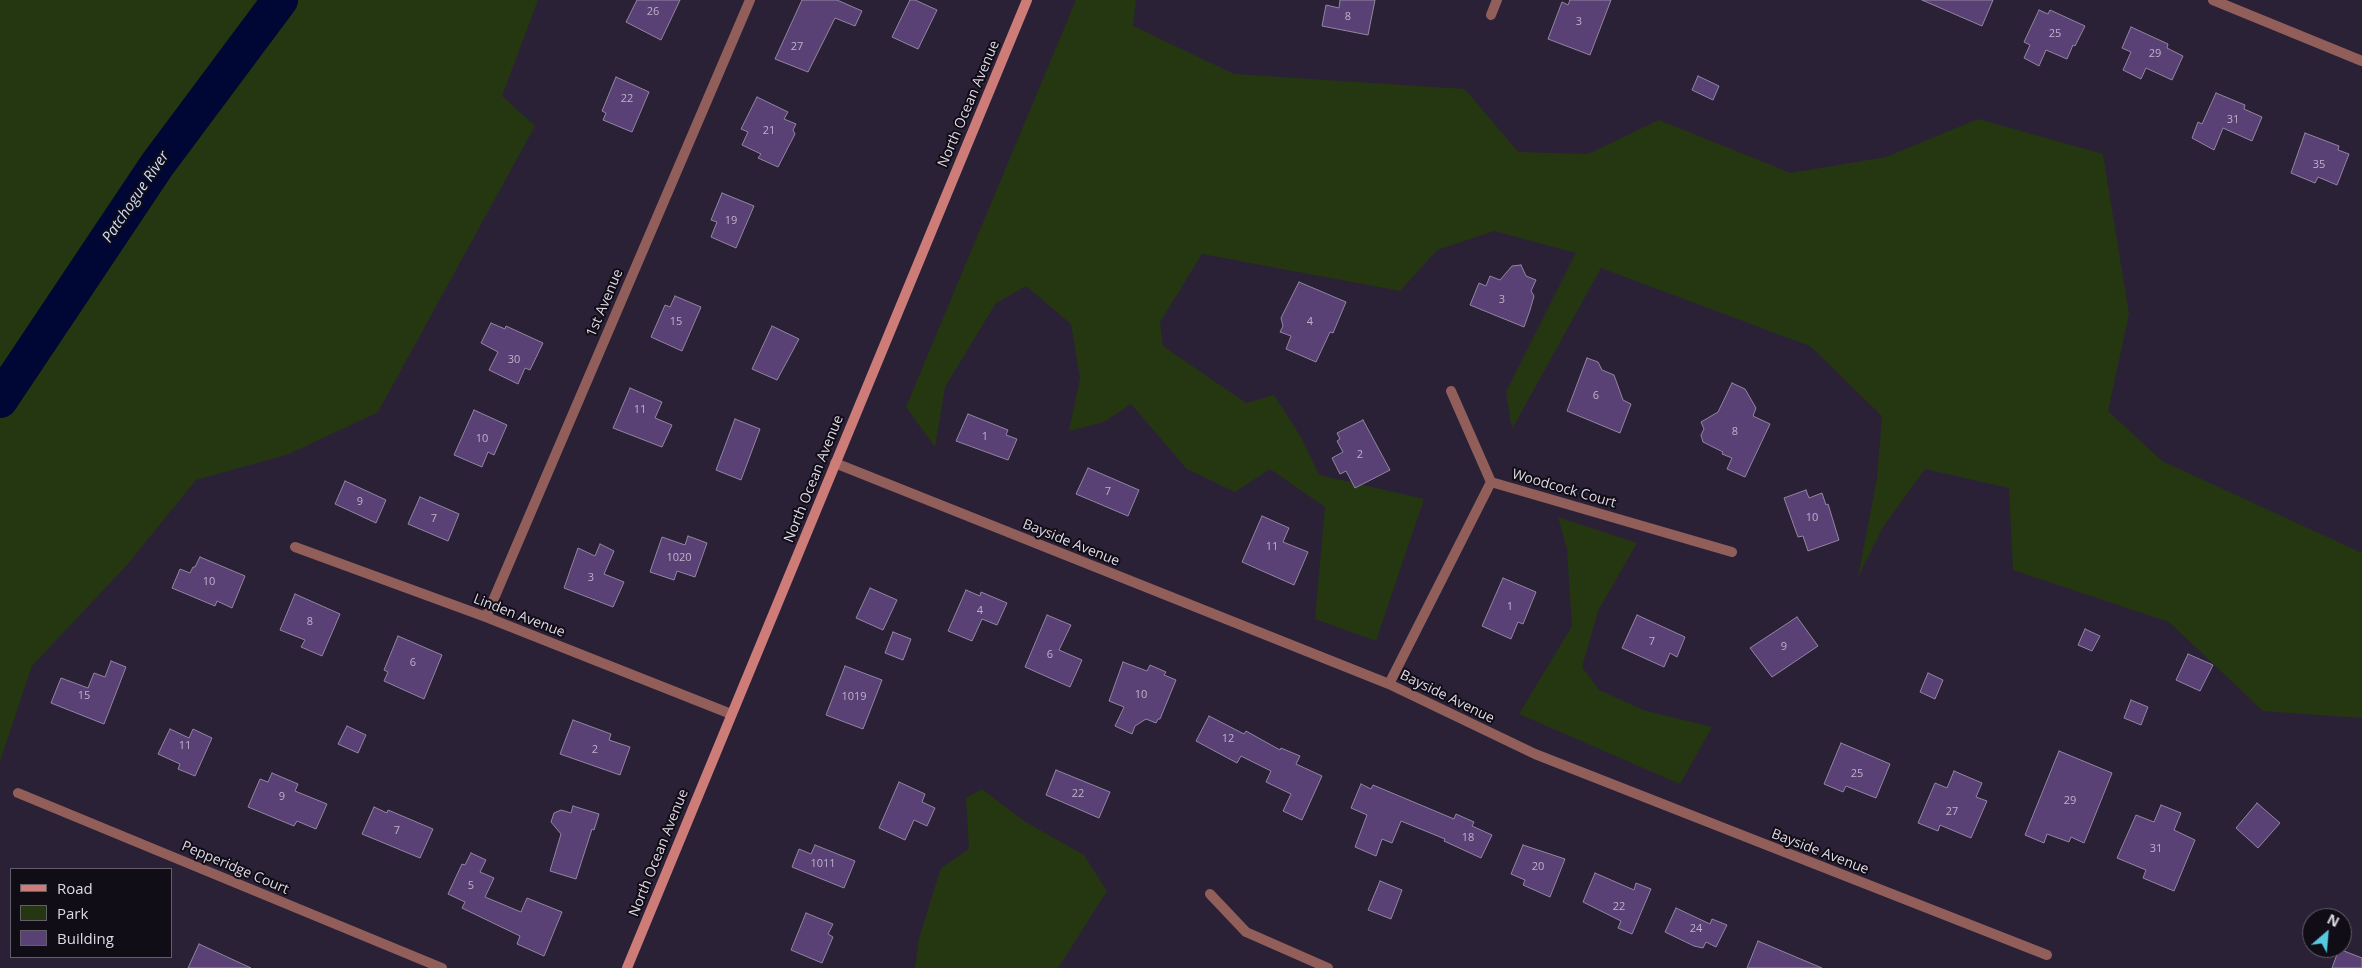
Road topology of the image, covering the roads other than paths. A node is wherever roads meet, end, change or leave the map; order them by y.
1 (750, 0) edge
2 (1027, 0) edge
3 (1497, 0) edge
4 (2213, 0) edge
5 (1491, 15) dead end
6 (2362, 61) edge
7 (1451, 391) dead end
8 (835, 463) junction
9 (1491, 482) junction
10 (295, 547) dead end
11 (1732, 552) dead end
12 (486, 617) junction
13 (1388, 684) junction
14 (731, 714) junction
15 (18, 793) dead end
16 (1210, 894) dead end
17 (2047, 955) dead end
18 (442, 968) edge
19 (627, 968) edge
20 (1328, 968) edge

1 - 12 street, 1st Avenue
2 - 8 main road, North Ocean Avenue
3 - 5 street
4 - 6 street
7 - 9 street
8 - 13 street, Bayside Avenue
8 - 14 main road, North Ocean Avenue
9 - 11 street, Woodcock Court
9 - 13 street, Woodcock Court
10 - 12 street, Linden Avenue
12 - 14 street, Linden Avenue
13 - 17 street, Bayside Avenue
14 - 19 main road, North Ocean Avenue
15 - 18 street, Pepperidge Court
16 - 20 street

